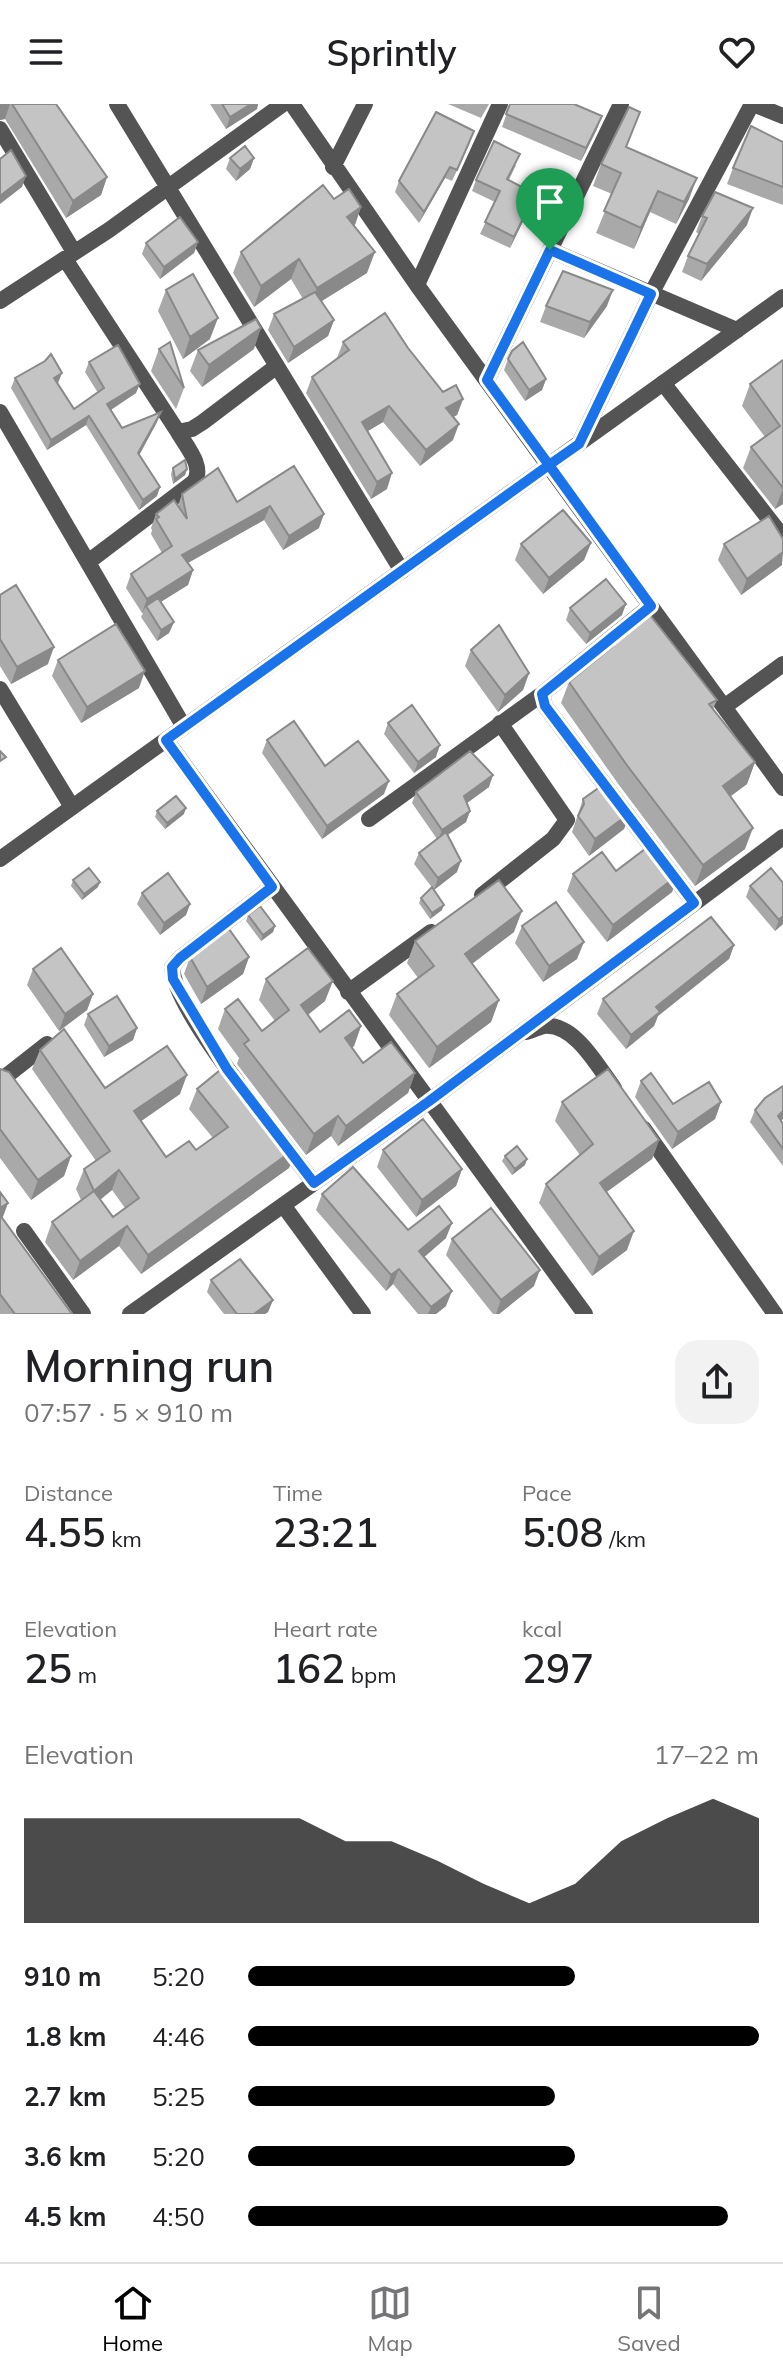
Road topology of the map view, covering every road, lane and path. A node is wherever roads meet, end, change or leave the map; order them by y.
1 (117, 104) edge
2 (283, 104) edge
3 (292, 104) edge
4 (365, 104) edge
5 (500, 104) edge
6 (621, 104) edge
7 (752, 104) edge
8 (783, 116) edge
9 (0, 129) edge
10 (333, 167) junction
11 (169, 186) junction
12 (550, 250) junction
13 (70, 255) junction
14 (417, 285) junction
15 (651, 294) junction
16 (783, 297) edge
17 (0, 301) edge
18 (737, 330) junction
19 (277, 366) junction
20 (487, 380) junction
21 (663, 383) junction
22 (0, 412) edge
23 (178, 432) junction
24 (579, 444) junction
25 (549, 465) junction
26 (783, 508) edge
27 (769, 519) junction
28 (783, 537) edge
29 (88, 562) junction
30 (402, 571) junction
31 (651, 606) junction
32 (783, 664) edge
33 (0, 689) edge
34 (542, 694) junction
35 (724, 707) junction
36 (500, 723) junction
37 (184, 727) junction
38 (166, 740) junction
39 (783, 788) edge
40 (72, 807) junction
41 (369, 819) dead end
42 (783, 837) edge
43 (0, 859) edge
44 (272, 887) junction
45 (475, 901) edge
46 (694, 903) junction
47 (449, 919) edge
48 (348, 992) junction
49 (515, 1036) junction
50 (47, 1044) edge
51 (0, 1081) edge
52 (246, 1094) edge
53 (428, 1102) junction
54 (275, 1132) edge
55 (314, 1183) junction
56 (283, 1205) junction
57 (24, 1231) dead end
58 (83, 1314) edge
59 (130, 1314) edge
60 (363, 1314) edge
61 (585, 1314) edge
62 (775, 1314) edge

1 - 11 street
2 - 11 street
3 - 10 street
4 - 10 street
5 - 14 street
6 - 12 street
7 - 8 street
7 - 15 street
9 - 13 street
10 - 14 street
11 - 13 street
11 - 19 street
12 - 15 street
12 - 20 street
13 - 17 street
13 - 23 street
14 - 20 street
15 - 18 street
15 - 24 street
16 - 18 street
18 - 21 street
19 - 23 street
19 - 30 street
20 - 25 street
21 - 24 street
21 - 27 street
22 - 29 street
23 - 29 street
24 - 25 street
25 - 30 street
25 - 31 street
26 - 27 street
27 - 28 street
29 - 37 street
30 - 37 street
31 - 34 street
31 - 35 street
32 - 35 street
33 - 40 street
34 - 36 street
34 - 46 street
35 - 39 street
36 - 41 street
36 - 45 street
37 - 38 street
38 - 40 street
38 - 44 street
40 - 43 street
42 - 46 street
44 - 48 street
44 - 52 street
46 - 49 street
47 - 48 street
48 - 53 street
49 - 53 street
49 - 62 street
50 - 51 street
53 - 55 street
53 - 61 street
54 - 55 street
55 - 56 street
56 - 59 street
56 - 60 street
57 - 58 street

